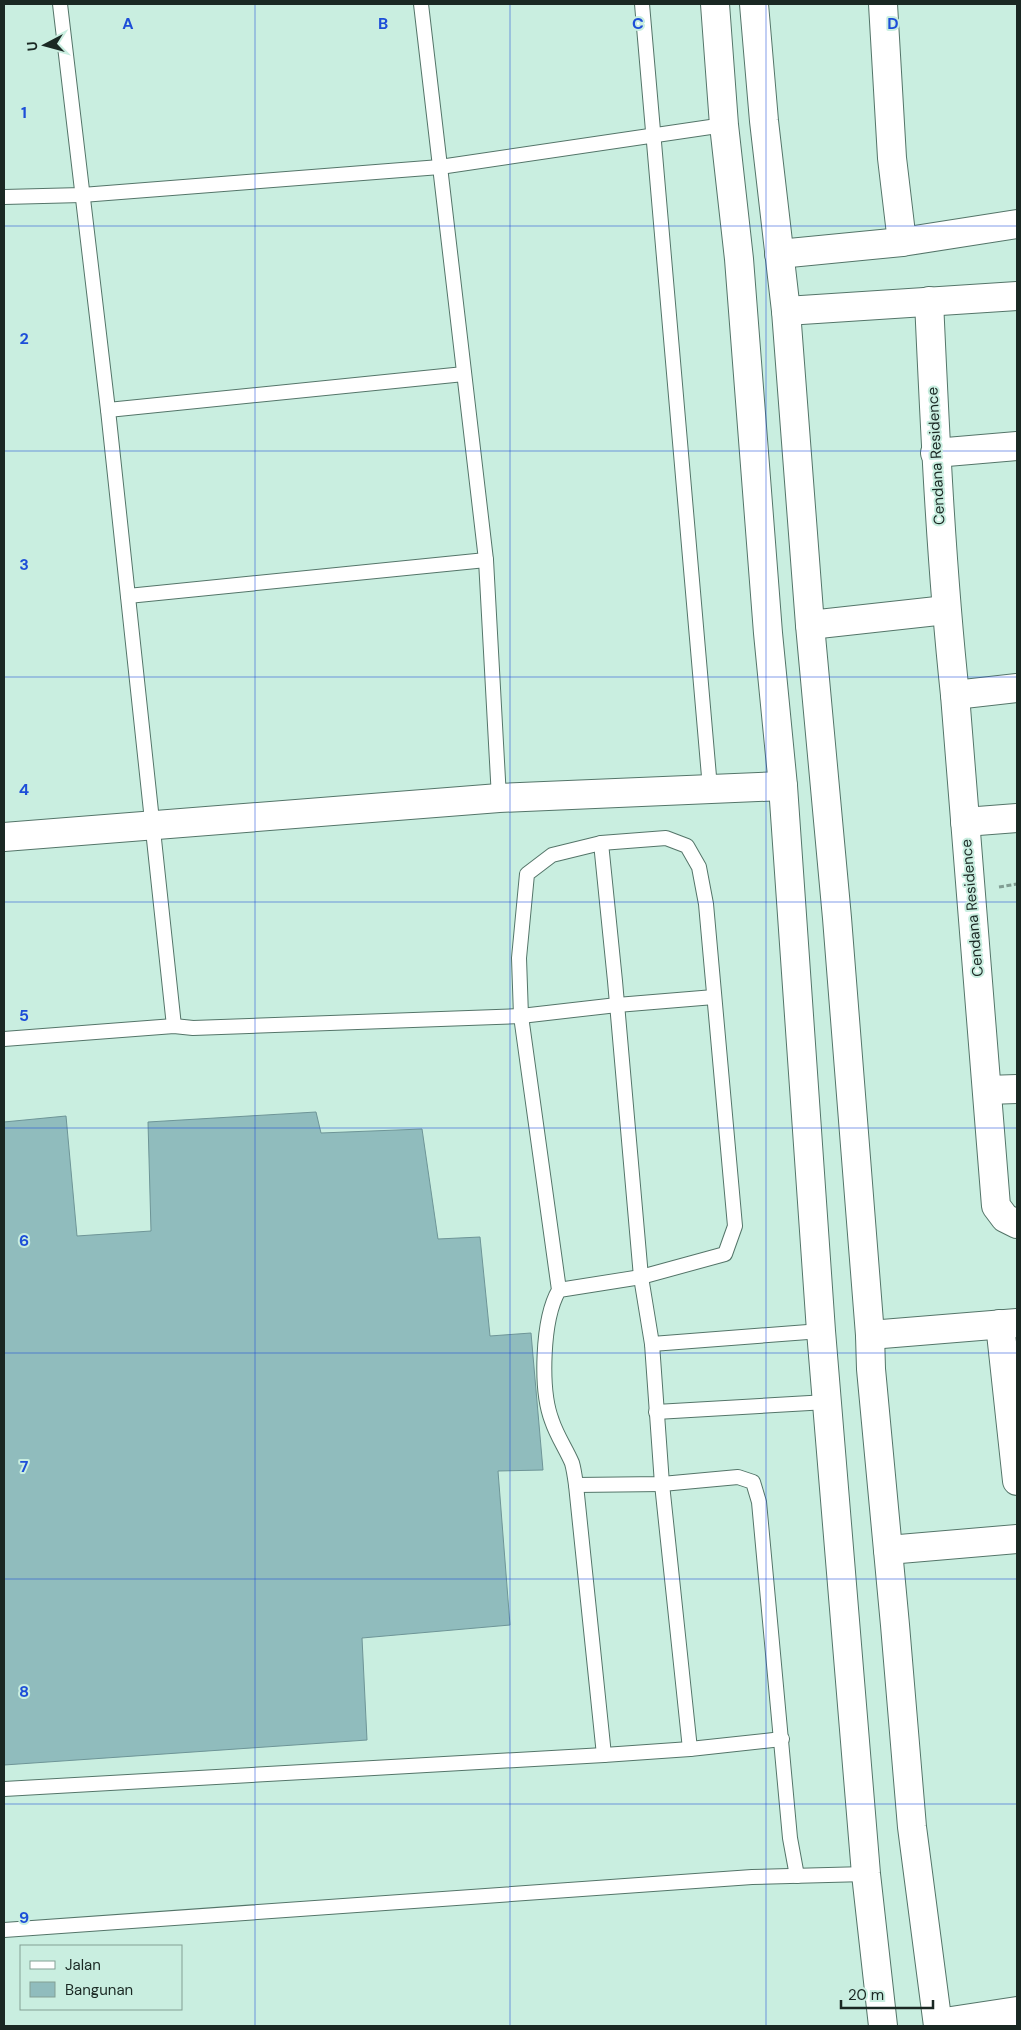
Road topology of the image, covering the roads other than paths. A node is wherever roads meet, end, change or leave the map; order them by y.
1 (60, 4) edge
2 (421, 4) edge
3 (642, 4) edge
4 (714, 4) edge
5 (754, 4) edge
6 (883, 4) edge
7 (764, 121) junction
8 (724, 125) junction
9 (653, 136) junction
10 (440, 166) junction
11 (82, 195) junction
12 (4, 197) edge
13 (1017, 224) edge
14 (902, 242) junction
15 (779, 254) junction
16 (1017, 296) edge
17 (929, 302) junction
18 (786, 311) junction
19 (464, 374) junction
20 (108, 410) junction
21 (1017, 446) edge
22 (935, 453) junction
23 (486, 560) junction
24 (128, 596) junction
25 (946, 610) junction
26 (810, 625) junction
27 (1017, 688) edge
28 (955, 695) junction
29 (783, 786) junction
30 (710, 788) junction
31 (499, 798) junction
32 (1017, 818) edge
33 (965, 822) junction
34 (152, 826) junction
35 (4, 837) edge
36 (601, 844) junction
37 (714, 997) junction
38 (618, 1005) junction
39 (521, 1016) junction
40 (174, 1026) junction
41 (4, 1039) edge
42 (1017, 1089) edge
43 (987, 1090) junction
44 (1017, 1224) edge
45 (641, 1277) junction
46 (559, 1290) junction
47 (1009, 1323) edge
48 (821, 1330) junction
49 (870, 1335) junction
50 (652, 1344) junction
51 (827, 1402) junction
52 (656, 1412) junction
53 (1017, 1481) edge
54 (662, 1484) junction
55 (576, 1486) junction
56 (1017, 1539) edge
57 (888, 1550) junction
58 (782, 1739) junction
59 (690, 1749) junction
60 (604, 1755) junction
61 (4, 1789) edge
62 (866, 1874) junction
63 (797, 1876) junction
64 (4, 1930) edge
65 (1017, 2011) edge
66 (938, 2025) edge
67 (883, 2026) edge

1 - 11 lane
2 - 10 lane
3 - 9 lane
4 - 8 main road
5 - 7 main road
6 - 14 main road
7 - 8 main road
7 - 15 main road
8 - 9 lane
8 - 29 main road
9 - 10 lane
9 - 30 lane
10 - 11 lane
10 - 19 lane
11 - 12 lane
11 - 20 lane
13 - 14 main road
14 - 15 main road
15 - 18 main road
16 - 17 main road
17 - 18 main road
17 - 22 main road, Cendana Residence
18 - 26 main road
19 - 20 lane
19 - 23 lane
20 - 24 lane
21 - 22 main road
22 - 25 main road, Cendana Residence
23 - 24 lane
23 - 31 lane
24 - 34 lane
25 - 26 main road
25 - 28 main road, Cendana Residence
26 - 49 main road
27 - 28 main road
28 - 33 main road, Cendana Residence
29 - 30 main road
29 - 48 main road
30 - 31 main road
31 - 34 main road
32 - 33 main road
33 - 43 main road, Cendana Residence
34 - 35 main road
34 - 40 lane
36 - 37 lane
36 - 38 lane
36 - 39 lane
37 - 38 lane
37 - 45 lane
38 - 39 lane
38 - 45 lane
39 - 40 lane
39 - 46 lane
40 - 41 lane
42 - 43 main road
43 - 44 main road, Cendana Residence
45 - 46 lane
45 - 50 lane
46 - 55 lane
47 - 49 main road
47 - 53 main road
48 - 50 lane
48 - 51 main road
49 - 57 main road
50 - 52 lane
51 - 52 lane
51 - 62 main road
52 - 54 lane
54 - 55 lane
54 - 58 lane
54 - 59 lane
55 - 60 lane
56 - 57 main road
57 - 66 main road
58 - 59 lane
58 - 63 lane
59 - 60 lane
60 - 61 lane
62 - 63 lane
62 - 67 main road
63 - 64 lane
65 - 66 main road

